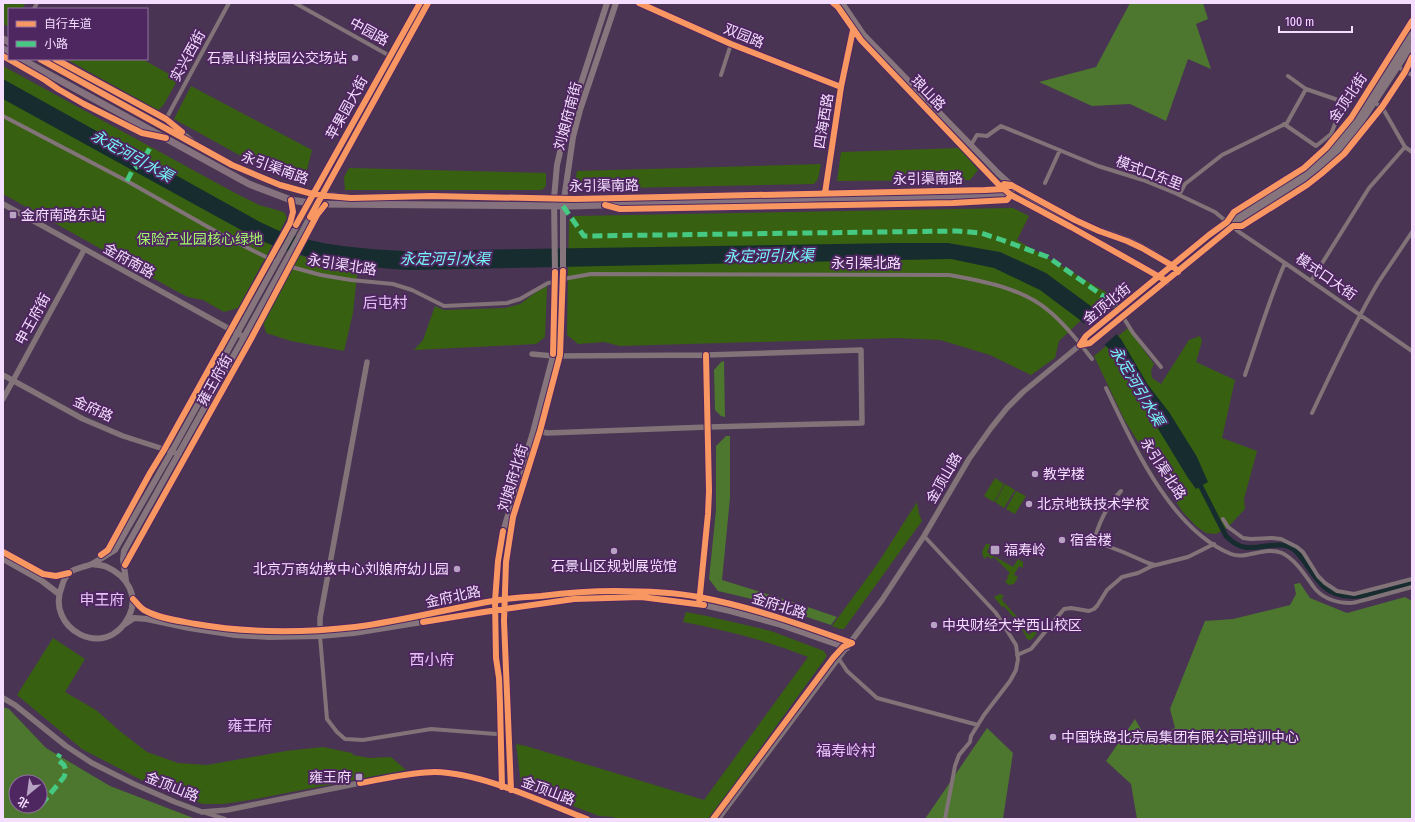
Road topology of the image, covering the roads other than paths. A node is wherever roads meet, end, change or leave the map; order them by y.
1 (229, 3) edge
2 (294, 3) edge
3 (420, 3) edge
4 (428, 3) edge
5 (607, 3) edge
6 (616, 3) edge
7 (639, 3) edge
8 (833, 3) edge
9 (842, 3) edge
10 (853, 30) junction
11 (1412, 34) edge
12 (731, 44) junction
13 (1412, 45) edge
14 (390, 56) junction
15 (23, 60) edge
16 (42, 60) edge
17 (57, 60) edge
18 (1398, 67) junction
19 (721, 75) dead end
20 (1412, 75) edge
21 (1288, 76) dead end
22 (841, 87) junction
23 (1306, 89) junction
24 (1372, 101) junction
25 (3, 116) edge
26 (166, 120) junction
27 (1284, 124) junction
28 (971, 145) junction
29 (1405, 147) junction
30 (200, 148) junction
31 (1060, 150) junction
32 (1412, 152) edge
33 (324, 175) junction
34 (331, 178) junction
35 (1045, 183) dead end
36 (1011, 185) junction
37 (1004, 188) junction
38 (825, 193) junction
39 (313, 194) junction
40 (321, 195) junction
41 (1011, 195) junction
42 (1179, 195) junction
43 (554, 198) junction
44 (563, 202) junction
45 (308, 203) junction
46 (3, 204) edge
47 (316, 204) junction
48 (555, 206) junction
49 (1227, 222) junction
50 (297, 224) junction
51 (1233, 226) junction
52 (304, 227) junction
53 (1412, 232) edge
54 (555, 238) joint
55 (84, 250) junction
56 (276, 260) junction
57 (1285, 263) junction
58 (284, 264) junction
59 (1176, 269) junction
60 (563, 271) joint
61 (1160, 277) junction
62 (563, 279) junction
63 (1312, 281) junction
64 (555, 282) junction
65 (1166, 282) junction
66 (1361, 315) junction
67 (1123, 317) junction
68 (236, 333) junction
69 (244, 337) junction
70 (1080, 345) junction
71 (1412, 351) edge
72 (532, 354) dead end
73 (557, 355) junction
74 (706, 355) junction
75 (1092, 359) dead end
76 (367, 362) dead end
77 (1161, 367) dead end
78 (3, 375) edge
79 (1244, 375) dead end
80 (13, 380) junction
81 (1106, 388) dead end
82 (3, 399) edge
83 (1312, 413) dead end
84 (708, 427) junction
85 (540, 431) junction
86 (172, 452) junction
87 (179, 454) junction
88 (1121, 491) dead end
89 (1223, 519) dead end
90 (924, 536) junction
91 (1214, 544) junction
92 (3, 552) edge
93 (3, 559) edge
94 (92, 564) junction
95 (1157, 565) junction
96 (69, 573) junction
97 (1412, 579) edge
98 (126, 581) junction
99 (1412, 587) edge
100 (59, 594) junction
101 (133, 599) junction
102 (504, 600) junction
103 (495, 601) junction
104 (699, 601) junction
105 (504, 609) junction
106 (495, 610) junction
107 (125, 624) junction
108 (320, 633) junction
109 (852, 643) junction
110 (845, 648) junction
111 (1018, 655) junction
112 (839, 659) junction
113 (3, 698) edge
114 (978, 725) junction
115 (501, 733) junction
116 (509, 735) junction
117 (502, 787) junction
118 (510, 790) junction
119 (202, 812) junction
120 (225, 819) edge
121 (587, 819) edge
122 (713, 819) edge
123 (718, 819) edge
124 (945, 819) edge

1 - 26 street, 实兴西街
2 - 14 street, 中园路
3 - 14 main road, 苹果园大街
4 - 34 main road, 苹果园大街
5 - 43 main road, 刘娘府南街
6 - 44 main road, 刘娘府南街
7 - 12 street, 双园路
8 - 10 main road, 琅山路
9 - 28 main road, 琅山路
10 - 22 street, 四海西路
10 - 37 main road, 琅山路
11 - 24 main road, 金顶北街
12 - 19 street
12 - 22 street, 双园路
13 - 18 main road, 金顶北街
14 - 33 main road, 苹果园大街
15 - 45 main road, 永引渠南路
16 - 30 main road, 永引渠南路
17 - 26 street
18 - 20 street
18 - 24 main road, 金顶北街
21 - 23 street
22 - 38 street, 四海西路
23 - 27 street
23 - 27 street
24 - 29 street
24 - 49 main road, 金顶北街
24 - 51 main road, 金顶北街
25 - 56 street
26 - 30 street
27 - 42 street
28 - 31 street, 模式口东里
28 - 36 main road, 琅山路
29 - 32 street
29 - 63 street
30 - 39 main road, 永引渠南路
31 - 35 street
31 - 42 street, 模式口东里
33 - 34 main road
33 - 39 main road, 苹果园大街
34 - 40 main road, 苹果园大街
36 - 37 main road, 永引渠南路
36 - 41 main road
36 - 59 main road
37 - 38 main road, 永引渠南路
37 - 41 main road, 琅山路
38 - 44 main road, 永引渠南路
39 - 40 main road, 永引渠南路
39 - 45 main road, 苹果园大街
40 - 43 main road, 永引渠南路
40 - 47 main road, 苹果园大街
41 - 44 main road, 永引渠南路
41 - 61 main road, 永引渠南路
42 - 49 street, 模式口东里
43 - 44 main road, 永引渠南路
43 - 48 main road, 刘娘府南街
44 - 48 main road, 永引渠南路
44 - 60 main road, 刘娘府南街
45 - 47 main road, 永引渠南路
45 - 50 main road, 苹果园大街
46 - 55 street, 金府南路
47 - 48 main road, 永引渠南路
47 - 52 main road, 苹果园大街
48 - 54 main road, 刘娘府南街
49 - 51 street, 模式口大街
49 - 59 main road, 金顶北街
50 - 52 main road
50 - 56 main road, 雍王府街
51 - 57 street, 模式口大街
51 - 59 main road, 金顶北街
52 - 58 main road, 雍王府街
53 - 66 street
54 - 64 main road, 刘娘府北街
55 - 68 street, 金府南路
55 - 80 street, 申王府街
56 - 68 main road, 雍王府街
57 - 63 street, 模式口大街
57 - 79 street
58 - 64 street, 永引渠北路
58 - 69 main road, 雍王府街
59 - 61 main road, 金顶北街
59 - 65 main road, 金顶北街
60 - 62 main road, 刘娘府北街
61 - 65 main road, 永引渠南路
61 - 70 main road, 金顶北街
62 - 70 street, 永引渠北路
62 - 73 main road, 刘娘府北街
63 - 66 street, 模式口大街
64 - 73 main road, 刘娘府北街
65 - 67 main road, 金顶北街
66 - 71 street, 模式口大街
66 - 83 street
67 - 70 main road, 金顶北街
67 - 77 street
68 - 69 street, 金府南路
68 - 86 main road, 雍王府街
69 - 87 main road, 雍王府街
70 - 75 street, 永引渠北路
70 - 90 street, 金顶山路
72 - 73 street
73 - 74 street
73 - 85 main road, 刘娘府北街
73 - 103 main road, 刘娘府北街
74 - 84 street
74 - 84 street
76 - 108 street
78 - 80 street, 金府路
80 - 82 street, 申王府街
80 - 86 street, 金府路
81 - 91 street, 永引渠北路
84 - 85 street
84 - 104 street
85 - 102 main road, 刘娘府北街
86 - 87 street, 金府路
86 - 94 main road, 雍王府街
87 - 98 main road, 雍王府街
88 - 95 street
89 - 97 street
90 - 109 street, 金顶山路
90 - 111 street
91 - 95 street
91 - 99 street, 永引渠北路
92 - 96 main road
93 - 100 main road
94 - 96 main road
94 - 98 main road
95 - 111 street
96 - 100 main road
98 - 101 main road
100 - 107 main road
101 - 107 main road
101 - 108 main road, 金府北路
102 - 103 main road, 金府北路
102 - 104 main road, 金府北路
102 - 105 main road, 刘娘府北街
103 - 106 main road, 刘娘府北街
103 - 108 main road, 金府北路
104 - 105 main road, 金府北路
104 - 109 main road, 金府北路
104 - 110 main road, 金府北路
105 - 106 main road, 金府北路
105 - 116 main road, 刘娘府北街
106 - 108 main road, 金府北路
106 - 115 main road, 刘娘府北街
107 - 108 main road, 金府北路
108 - 115 street
109 - 110 street
110 - 112 street
110 - 122 street
111 - 114 street
112 - 114 street
112 - 123 street
113 - 119 street, 金顶山路
114 - 124 street
115 - 116 street
115 - 117 main road, 刘娘府北街
116 - 118 main road, 刘娘府北街
117 - 118 street, 金顶山路
117 - 119 street, 金顶山路
118 - 121 street, 金顶山路
119 - 120 street

